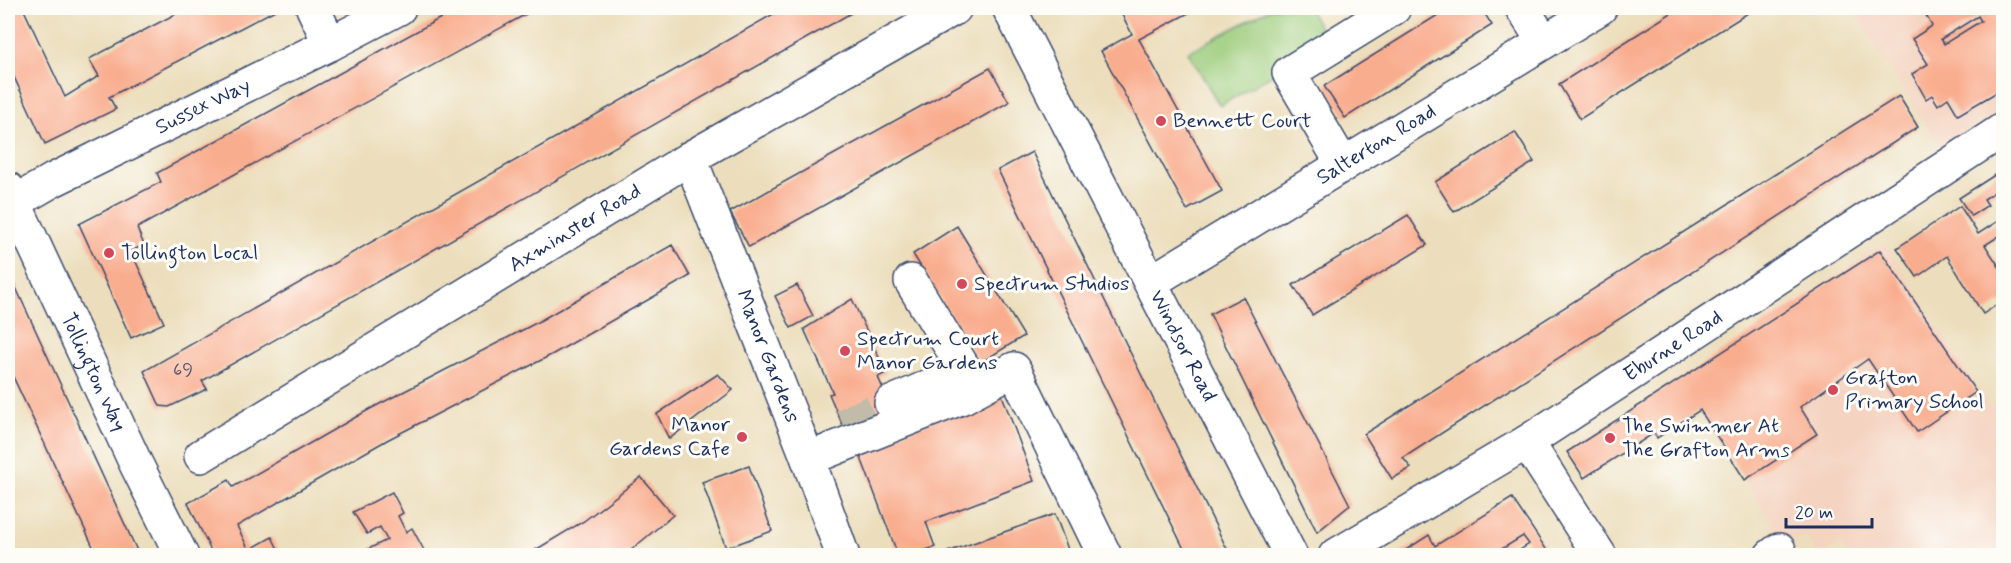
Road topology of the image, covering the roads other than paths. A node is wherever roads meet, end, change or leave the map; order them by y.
1 (313, 8) edge
2 (399, 8) edge
3 (955, 8) edge
4 (1009, 8) edge
5 (1394, 8) edge
6 (1522, 8) edge
7 (1600, 8) edge
8 (1544, 42) junction
9 (330, 44) junction
10 (2004, 129) edge
11 (690, 158) junction
12 (1343, 165) junction
13 (9, 199) edge
14 (911, 281) dead end
15 (1151, 282) junction
16 (890, 404) tunnel mouth
17 (843, 425) tunnel mouth
18 (1527, 442) junction
19 (805, 451) junction
20 (201, 456) dead end
21 (182, 555) edge
22 (843, 555) edge
23 (1104, 555) edge
24 (1291, 555) edge
25 (1335, 555) edge
26 (1600, 555) edge

1 - 9 street
2 - 9 street, Sussex Way
3 - 11 street, Axminster Road
4 - 15 street, Windsor Road
5 - 12 street
6 - 8 street
7 - 8 street, Salterton Road
8 - 12 street, Salterton Road
9 - 13 street, Sussex Way
10 - 18 street, Eburne Road
11 - 19 street, Manor Gardens
11 - 20 street, Axminster Road
12 - 15 street, Salterton Road
13 - 21 street, Tollington Way
14 - 16 street
15 - 24 street, Windsor Road
17 - 19 street
18 - 25 street, Eburne Road
18 - 26 street
19 - 22 street, Manor Gardens
19 - 23 street

